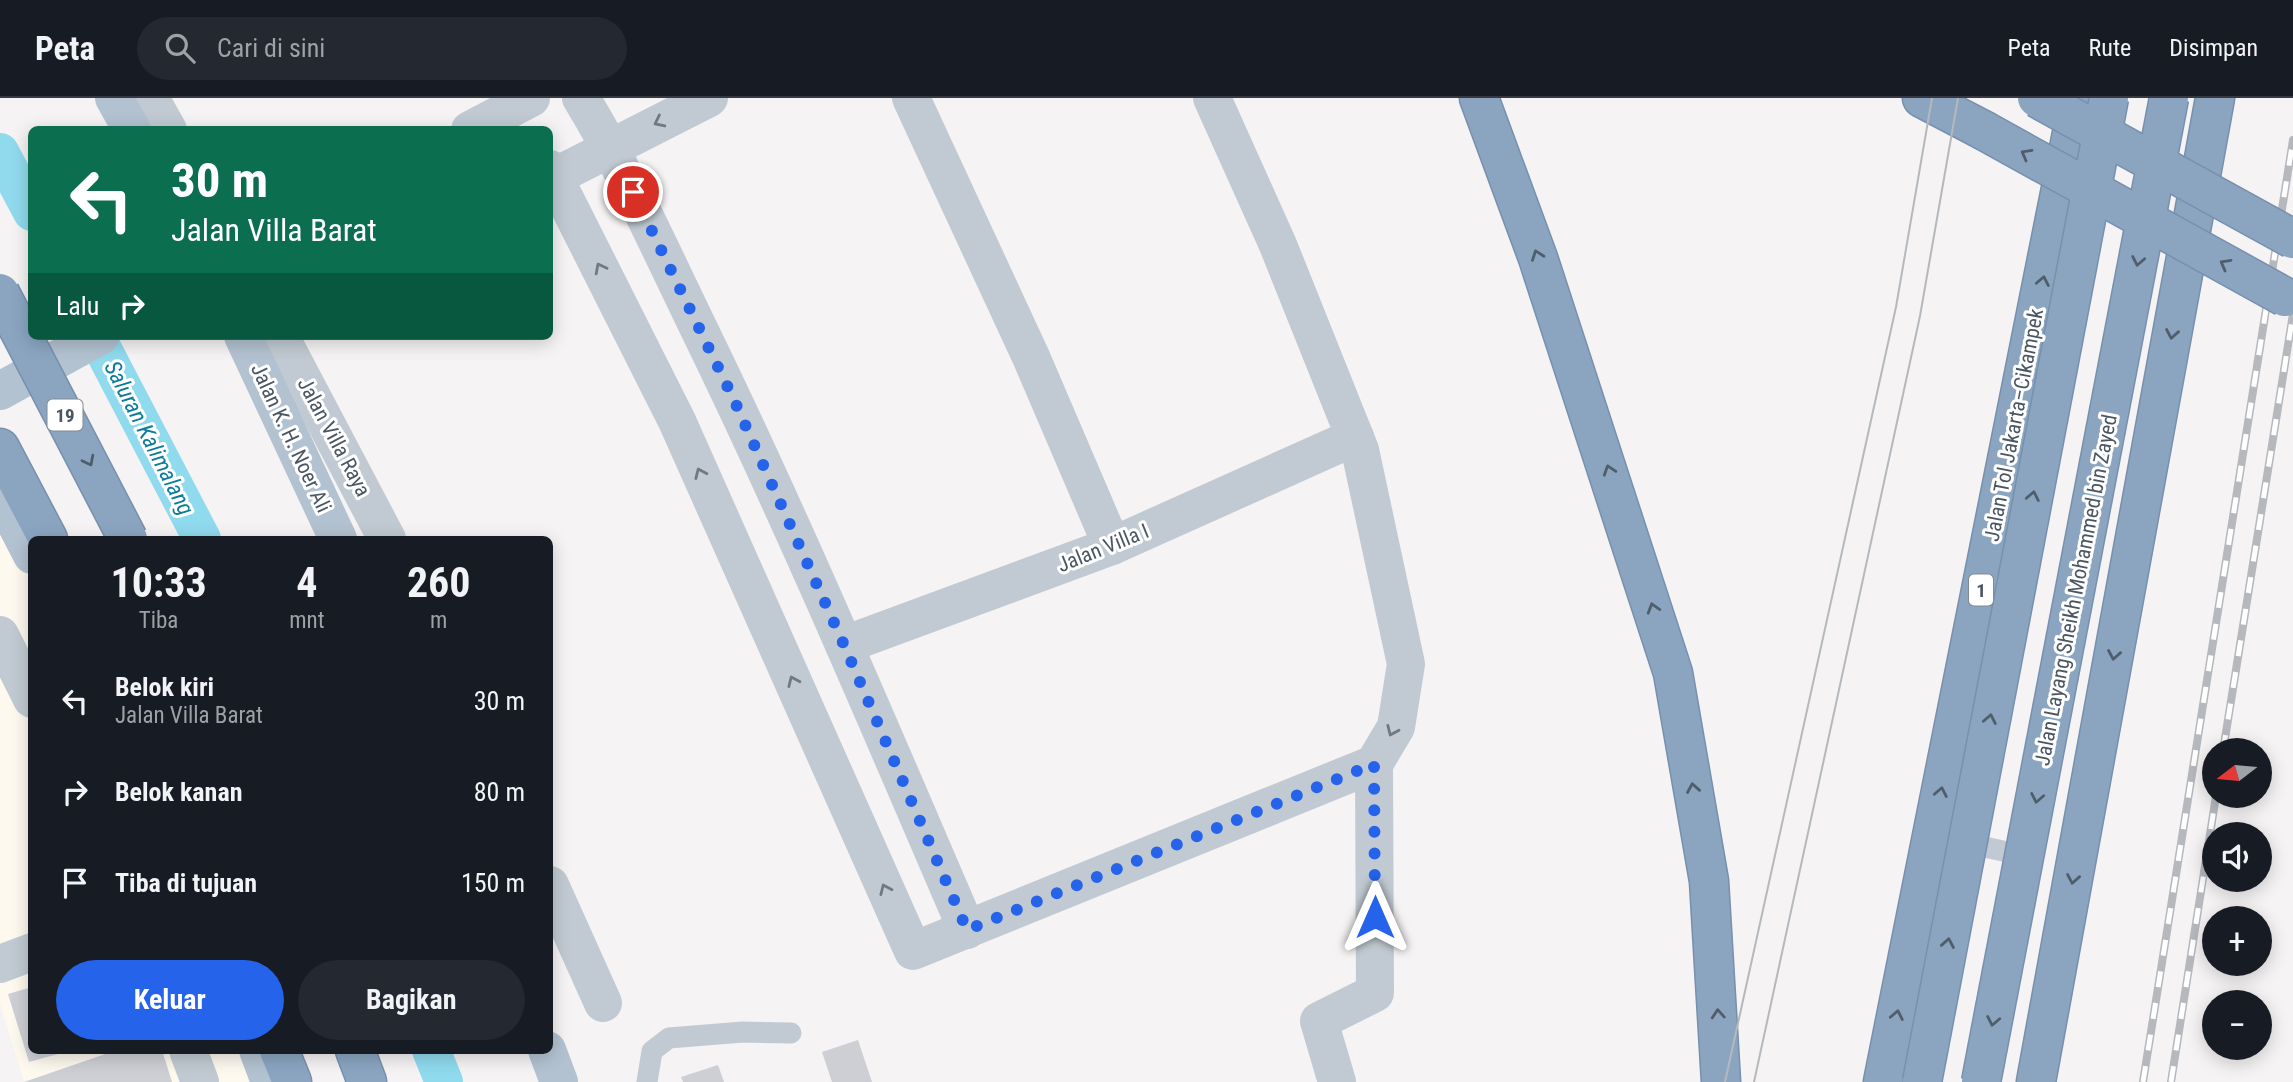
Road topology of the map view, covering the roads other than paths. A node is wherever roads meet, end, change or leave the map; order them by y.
1 (114, 98) edge
2 (150, 98) edge
3 (581, 98) edge
4 (709, 98) edge
5 (911, 98) edge
6 (1212, 98) edge
7 (1479, 98) edge
8 (1922, 98) edge
9 (2037, 98) edge
10 (2079, 98) edge
11 (2109, 98) edge
12 (2169, 98) edge
13 (2215, 98) edge
14 (519, 108) edge
15 (130, 126) edge
16 (166, 126) edge
17 (479, 126) edge
18 (610, 146) junction
19 (553, 173) edge
20 (553, 175) edge
21 (2293, 239) edge
22 (0, 293) edge
23 (2289, 299) edge
24 (92, 340) edge
25 (245, 340) edge
26 (282, 340) edge
27 (0, 391) edge
28 (1355, 437) junction
29 (0, 448) edge
30 (0, 493) edge
31 (45, 536) edge
32 (126, 536) edge
33 (337, 536) edge
34 (385, 536) edge
35 (28, 547) edge
36 (1112, 547) junction
37 (0, 635) edge
38 (844, 645) junction
39 (28, 692) edge
40 (1374, 764) junction
41 (1966, 843) junction
42 (2026, 856) junction
43 (553, 892) edge
44 (967, 930) junction
45 (28, 954) edge
46 (0, 964) edge
47 (603, 1003) dead end
48 (791, 1033) dead end
49 (190, 1054) edge
50 (356, 1054) edge
51 (548, 1054) edge
52 (200, 1082) edge
53 (367, 1082) edge
54 (559, 1082) edge
55 (648, 1082) edge
56 (1337, 1082) edge
57 (1721, 1082) edge
58 (1883, 1082) edge
59 (1923, 1082) edge
60 (1981, 1082) edge
61 (2035, 1082) edge

1 - 15 main road
2 - 16 street
3 - 18 street
4 -> 18 street
5 - 36 street
6 - 28 street
57 -> 7 highway
23 -> 8 highway, bridge
9 - 21 highway, bridge
58 -> 10 highway, Jalan Tol Jakarta–Cikampek / 1
41 -> 11 highway, 1, bridge
12 -> 42 highway, Jalan Layang Sheikh Mohammed bin Zayed, bridge
13 -> 61 highway
14 - 17 street
18 - 19 street
18 - 38 street
44 -> 20 street
22 -> 32 highway, 19, bridge
24 - 27 main road
25 - 33 main road, Jalan K. H. Noer Ali
26 - 34 street, Jalan Villa Raya
28 - 36 street, Jalan Villa I
28 -> 40 street
29 - 31 highway
30 - 35 main road
36 - 38 street, Jalan Villa I
37 - 39 street
38 - 44 street
40 - 44 street
40 - 56 street
41 - 42 lane
59 -> 41 highway, 1, bridge
42 -> 60 highway, Jalan Layang Sheikh Mohammed bin Zayed, bridge
43 - 47 street
45 - 46 street
48 - 55 lane
49 - 52 street
50 - 53 highway
51 - 54 main road

